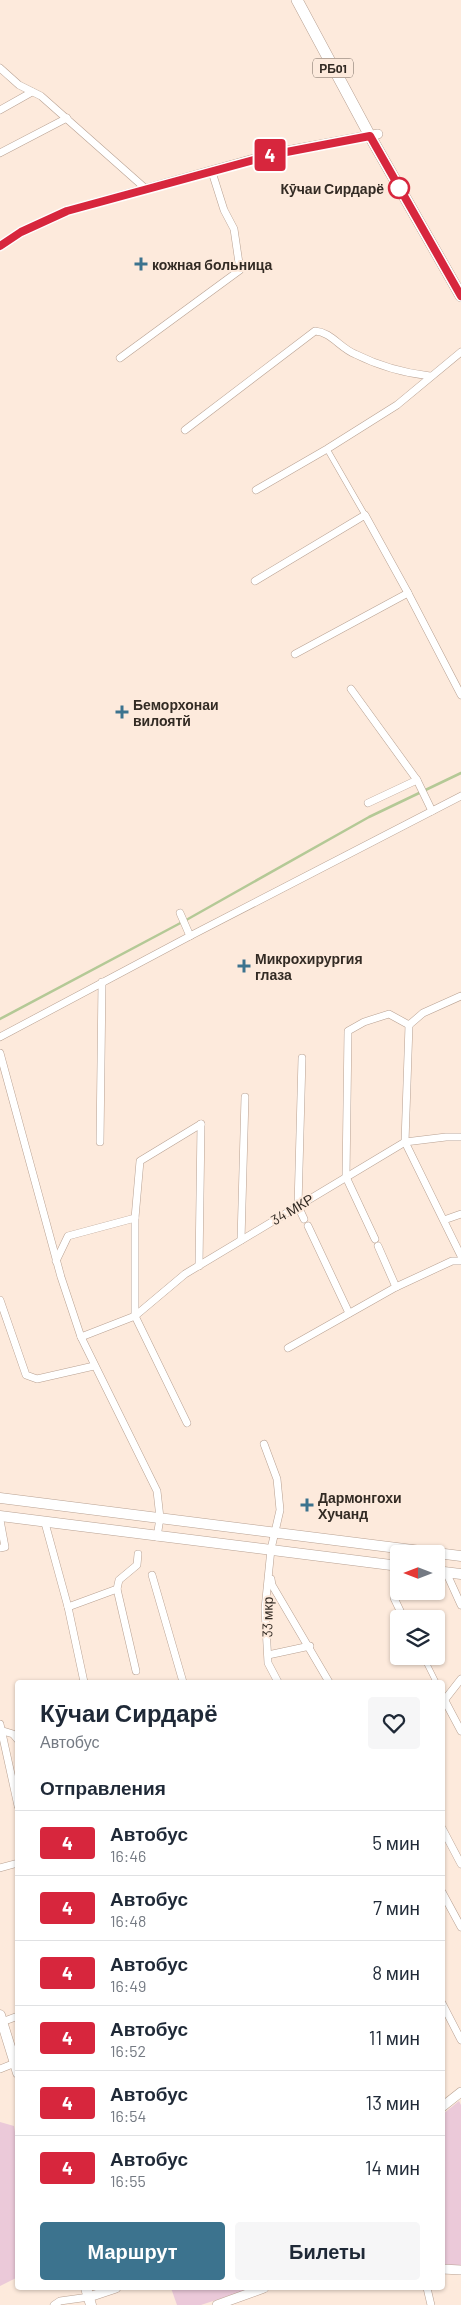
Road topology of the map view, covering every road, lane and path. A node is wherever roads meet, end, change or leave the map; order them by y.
1 (297, 0) edge
2 (304, 0) edge
3 (0, 68) edge
4 (32, 92) junction
5 (0, 110) edge
6 (67, 118) junction
7 (374, 135) junction
8 (0, 153) edge
9 (212, 172) junction
10 (146, 189) junction
11 (0, 246) edge
12 (461, 282) edge
13 (461, 296) edge
14 (461, 352) edge
15 (120, 358) dead end
16 (430, 376) junction
17 (185, 430) dead end
18 (327, 449) junction
19 (256, 490) dead end
20 (364, 515) junction
21 (255, 581) dead end
22 (408, 593) junction
23 (295, 654) dead end
24 (351, 689) dead end
25 (461, 695) edge
26 (417, 780) junction
27 (461, 796) edge
28 (368, 803) dead end
29 (432, 811) junction
30 (180, 913) dead end
31 (190, 936) junction
32 (102, 982) junction
33 (461, 996) edge
34 (409, 1025) junction
35 (0, 1037) edge
36 (0, 1053) edge
37 (302, 1058) dead end
38 (246, 1096) dead end
39 (461, 1137) edge
40 (100, 1142) dead end
41 (405, 1142) junction
42 (346, 1177) junction
43 (298, 1206) junction
44 (461, 1214) edge
45 (134, 1218) junction
46 (444, 1220) junction
47 (242, 1240) junction
48 (461, 1256) edge
49 (56, 1260) junction
50 (461, 1261) edge
51 (199, 1266) junction
52 (396, 1287) junction
53 (0, 1300) edge
54 (349, 1313) junction
55 (135, 1316) junction
56 (81, 1337) junction
57 (288, 1348) dead end
58 (94, 1366) junction
59 (187, 1423) dead end
60 (264, 1444) dead end
61 (0, 1498) edge
62 (0, 1516) edge
63 (160, 1518) junction
64 (0, 1520) edge
65 (44, 1523) junction
66 (276, 1531) junction
67 (157, 1537) junction
68 (0, 1548) edge
69 (271, 1549) junction
70 (138, 1554) dead end
71 (461, 1556) edge
72 (390, 1565) edge
73 (270, 1568) junction
74 (445, 1572) edge
75 (461, 1574) edge
76 (152, 1575) dead end
77 (445, 1578) edge
78 (117, 1589) junction
79 (461, 1606) edge
80 (68, 1607) junction
81 (310, 1646) junction
82 (268, 1655) junction
83 (428, 1665) edge
84 (136, 1671) dead end
85 (461, 1679) edge
86 (84, 1680) edge
87 (182, 1680) edge
88 (277, 1680) edge
89 (328, 1680) edge
90 (435, 1680) edge
91 (445, 1697) edge
92 (445, 1702) edge
93 (0, 1728) edge
94 (461, 1730) edge
95 (15, 1736) edge
96 (15, 1793) edge
97 (445, 1834) edge
98 (15, 1864) edge
99 (461, 1864) edge
100 (0, 1868) edge
101 (445, 1896) edge
102 (458, 1916) edge
103 (461, 1927) edge
104 (445, 2009) edge
105 (15, 2016) edge
106 (1, 2018) edge
107 (461, 2040) edge
108 (15, 2065) edge
109 (15, 2068) edge
110 (0, 2069) edge
111 (461, 2092) edge
112 (445, 2105) edge
113 (445, 2270) edge
114 (461, 2270) edge
115 (109, 2290) edge
116 (258, 2290) edge
117 (427, 2290) edge
118 (89, 2296) edge
119 (54, 2305) edge
120 (217, 2305) edge
121 (431, 2305) edge

1 - 7 highway, РБ01
2 - 7 highway, РБ01
3 - 4 street
4 - 5 street
4 - 6 street
6 - 8 street
6 - 10 street
7 - 9 street
7 - 12 highway, РБ01
7 - 13 highway, РБ01
9 - 10 street
9 - 15 street
10 - 11 street
14 - 16 street
16 - 17 street
16 - 18 street
18 - 19 street
18 - 20 street
20 - 21 street
20 - 22 street
22 - 23 street
22 - 25 street
24 - 26 street
26 - 28 street
26 - 29 street
27 - 29 street
29 - 31 street
30 - 31 street
31 - 32 street
32 - 35 street
32 - 40 street
33 - 34 street
34 - 41 street
34 - 42 street
36 - 49 street
37 - 43 street
38 - 47 street
39 - 41 street
41 - 42 street, 34 МКР
41 - 46 street
42 - 43 street, 34 МКР
42 - 52 street
43 - 47 street, 34 МКР
43 - 54 street
44 - 46 street
45 - 49 street
45 - 51 street
45 - 55 street
46 - 48 street
47 - 51 street, 34 МКР
49 - 56 street
50 - 52 street
51 - 55 street, 34 МКР
52 - 54 street
53 - 58 street
54 - 57 street
55 - 56 street, 34 МКР
55 - 59 street
56 - 58 street
58 - 63 street
60 - 66 street
61 - 63 main road
62 - 65 main road
63 - 66 main road
63 - 67 street
64 - 68 street
65 - 67 main road
65 - 80 street
66 - 69 street, 33 мкр
66 - 71 main road
67 - 69 main road
69 - 72 main road
69 - 73 street, 33 мкр
70 - 78 street
73 - 81 street
73 - 82 street, 33 мкр
74 - 75 main road
76 - 87 street
77 - 79 street
78 - 80 street
78 - 84 street
80 - 86 street
81 - 82 street
81 - 89 street
82 - 88 street, 33 мкр
83 - 90 street
85 - 91 street
92 - 94 street
93 - 95 street
93 - 96 street
97 - 99 street
98 - 100 street
101 - 102 street
102 - 103 street
104 - 107 street
105 - 106 street
106 - 108 main road
109 - 110 street
111 - 112 street
113 - 114 street
115 - 118 street
116 - 120 street
117 - 121 street
118 - 119 street

